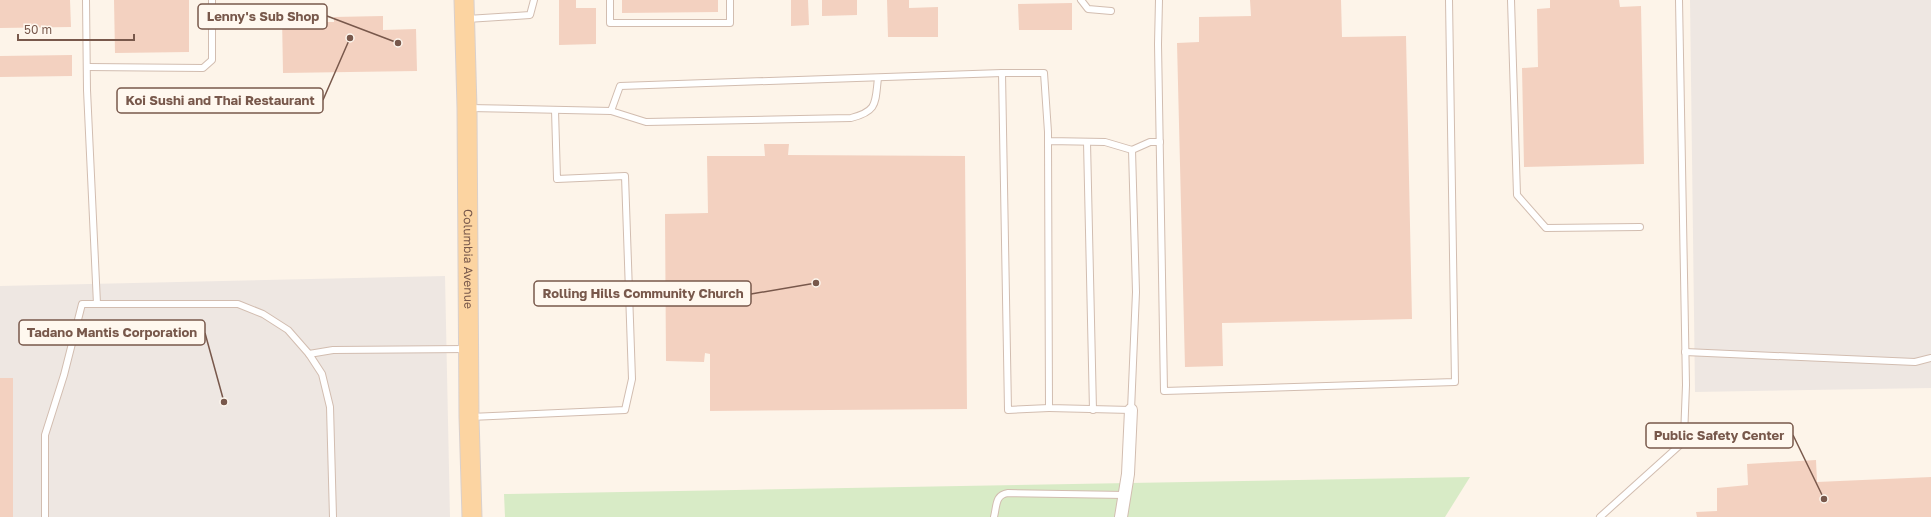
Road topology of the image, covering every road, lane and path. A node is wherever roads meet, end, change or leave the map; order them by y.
1 (86, 0) edge
2 (212, 0) edge
3 (464, 0) edge
4 (534, 0) edge
5 (610, 0) edge
6 (730, 0) edge
7 (1081, 0) edge
8 (1159, 0) edge
9 (1449, 0) edge
10 (1511, 0) edge
11 (1679, 0) edge
12 (1111, 11) dead end
13 (464, 19) junction
14 (88, 67) junction
15 (1002, 73) junction
16 (878, 78) junction
17 (467, 108) junction
18 (555, 110) junction
19 (611, 111) junction
20 (1048, 141) junction
21 (1087, 142) junction
22 (1160, 142) junction
23 (1132, 150) junction
24 (1640, 227) dead end
25 (97, 304) junction
26 (468, 349) junction
27 (1685, 352) junction
28 (310, 354) junction
29 (1931, 358) edge
30 (1049, 408) junction
31 (1094, 410) junction
32 (1131, 410) junction
33 (469, 417) junction
34 (1125, 495) junction
35 (1608, 514) edge
36 (45, 517) edge
37 (333, 517) edge
38 (472, 517) edge
39 (994, 517) edge
40 (1121, 517) edge
41 (1600, 517) edge

1 - 14 lane
2 - 14 lane
3 - 13 main road, Columbia Avenue
4 - 13 lane
5 - 6 lane
7 - 12 lane
8 - 22 lane
9 - 22 lane
10 - 24 lane
11 - 27 lane
13 - 17 main road, Columbia Avenue
14 - 25 lane
15 - 16 lane
15 - 20 lane
15 - 30 lane
16 - 19 lane
16 - 19 lane
17 - 18 lane
17 - 26 main road, Columbia Avenue
18 - 19 lane
18 - 33 lane
20 - 21 lane
20 - 30 lane
21 - 23 lane
21 - 31 lane
22 - 23 lane
23 - 32 lane
25 - 28 lane
25 - 36 lane
26 - 28 lane
26 - 33 main road, Columbia Avenue
27 - 29 lane
27 - 35 lane
28 - 37 lane
30 - 31 lane
31 - 32 lane
32 - 34 street
33 - 38 main road, Columbia Avenue
34 - 39 lane
34 - 40 street
35 - 41 lane

